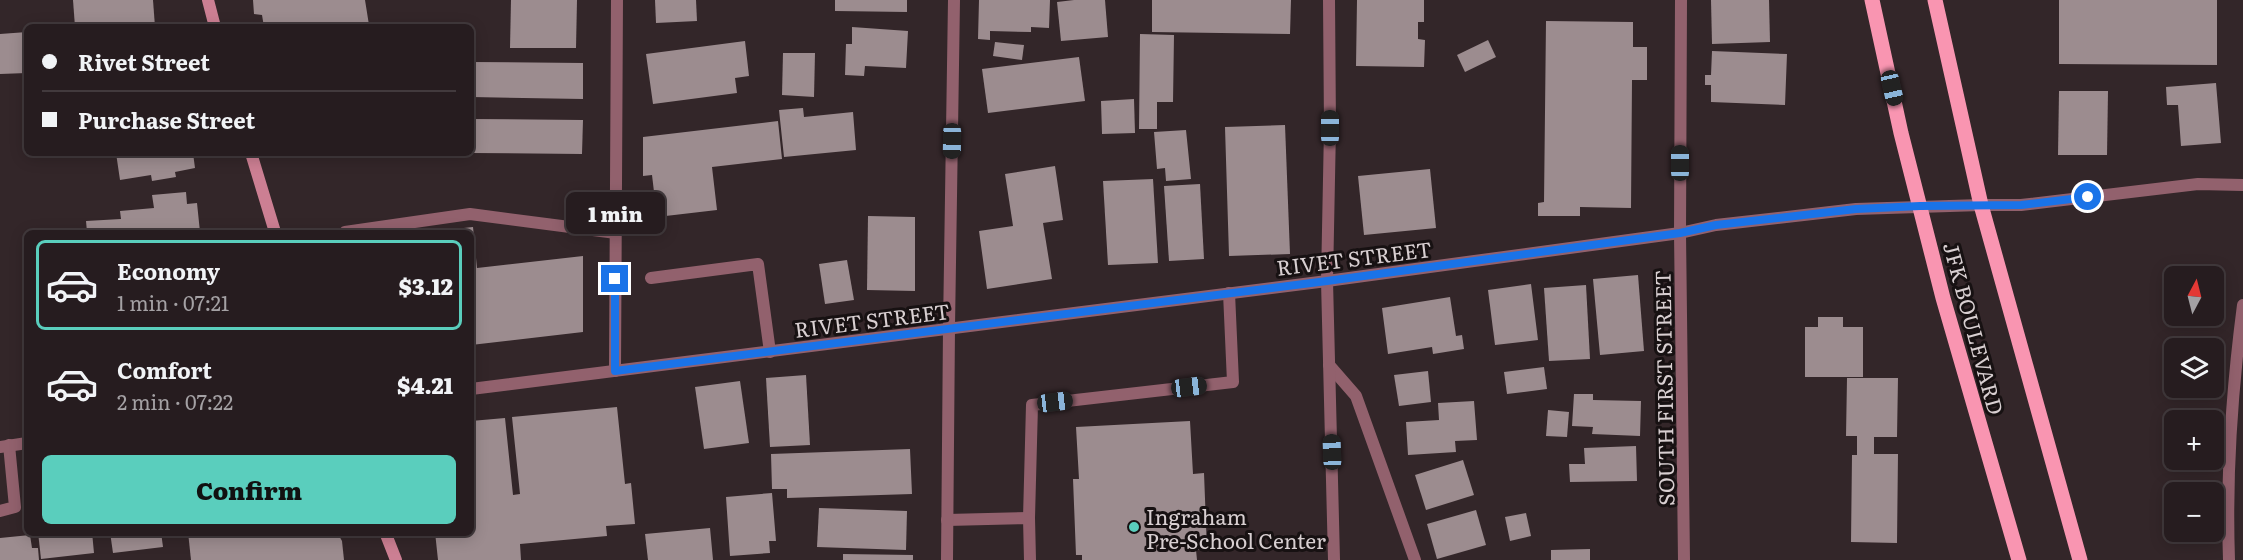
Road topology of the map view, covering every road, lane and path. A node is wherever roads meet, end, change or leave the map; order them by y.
1 (208, 0) edge
2 (617, 0) edge
3 (954, 0) edge
4 (1329, 0) edge
5 (1681, 0) edge
6 (1872, 0) edge
7 (1935, 0) edge
8 (214, 24) edge
9 (252, 156) edge
10 (2243, 185) edge
11 (1981, 205) junction
12 (1920, 206) junction
13 (274, 230) edge
14 (378, 230) edge
15 (616, 232) junction
16 (1680, 233) junction
17 (651, 278) dead end
18 (1327, 281) junction
19 (1229, 293) junction
20 (2243, 304) edge
21 (949, 328) junction
22 (770, 352) junction
23 (1329, 365) junction
24 (615, 371) junction
25 (474, 389) edge
26 (24, 443) edge
27 (5, 446) edge
28 (0, 511) edge
29 (1029, 518) junction
30 (947, 520) junction
31 (387, 536) edge
32 (396, 560) edge
33 (947, 560) edge
34 (1030, 560) edge
35 (1334, 560) edge
36 (1415, 560) edge
37 (1684, 560) edge
38 (2019, 560) edge
39 (2080, 560) edge
40 (2229, 560) edge

1 - 8 main road
2 - 15 street
3 - 21 street
4 - 18 street
5 - 16 street, SOUTH FIRST STREET
6 - 12 main road, JFK BOULEVARD
7 - 11 main road, JFK BOULEVARD
9 - 13 main road
10 - 11 street, RIVET STREET
11 - 12 street, RIVET STREET
11 - 39 main road, JFK BOULEVARD
12 - 16 street, RIVET STREET
12 - 38 main road, JFK BOULEVARD
14 - 15 street
15 - 24 street
16 - 18 street, RIVET STREET
16 - 37 street, SOUTH FIRST STREET
17 - 22 street
18 - 19 street, RIVET STREET
18 - 23 street
19 - 21 street, RIVET STREET
19 - 29 street
20 - 40 street
21 - 22 street, RIVET STREET
21 - 30 street
22 - 24 street, RIVET STREET
23 - 35 street
23 - 36 street
24 - 25 street, RIVET STREET
26 - 27 street
27 - 28 street
29 - 30 street
29 - 34 street
30 - 33 street
31 - 32 main road

